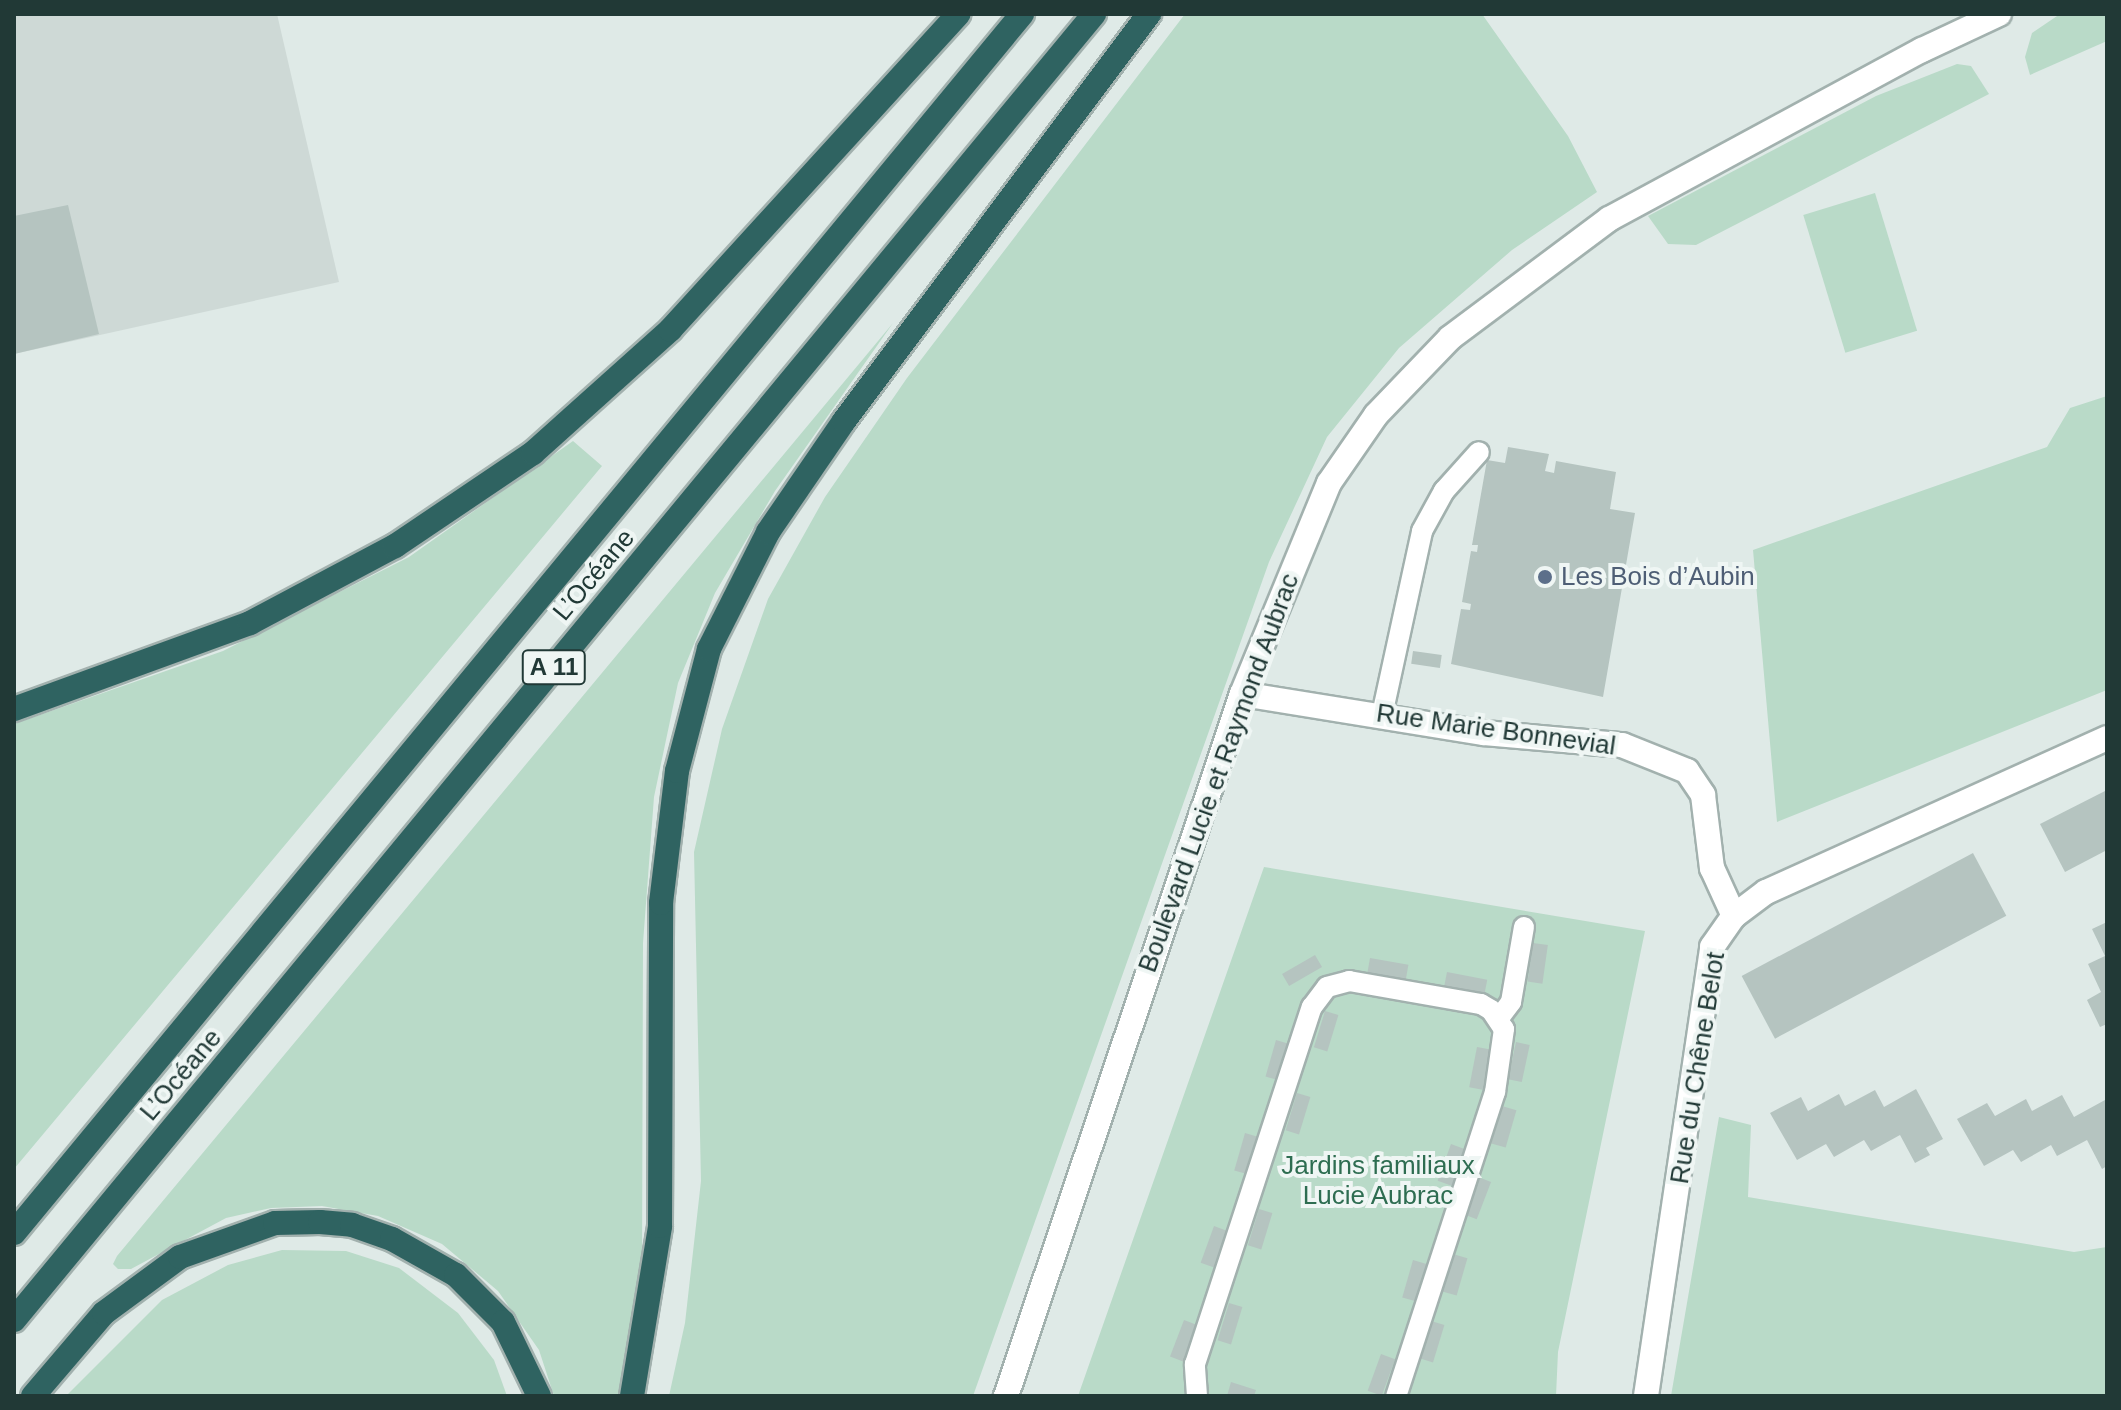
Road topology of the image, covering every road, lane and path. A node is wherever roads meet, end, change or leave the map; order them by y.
1 (959, 14) edge
2 (1022, 14) edge
3 (1094, 14) edge
4 (1149, 14) edge
5 (1999, 14) edge
6 (1479, 452) dead end
7 (1242, 694) junction
8 (14, 709) edge
9 (1382, 715) junction
10 (2107, 738) edge
11 (1734, 916) junction
12 (1524, 927) dead end
13 (1499, 1018) junction
14 (14, 1233) edge
15 (14, 1320) edge
16 (33, 1396) edge
17 (539, 1396) edge
18 (632, 1396) edge
19 (1006, 1396) edge
20 (1197, 1396) edge
21 (1396, 1396) edge
22 (1646, 1396) edge

1 - 8 highway
2 - 14 highway, L’Océane / A 11
3 - 15 highway, L’Océane / A 11
4 - 18 highway
5 - 7 street, Boulevard Lucie et Raymond Aubrac
6 - 9 lane
7 - 9 street, Rue Marie Bonnevial
7 - 19 street, Boulevard Lucie et Raymond Aubrac
9 - 11 street, Rue Marie Bonnevial
10 - 11 street, Rue du Chêne Belot
11 - 22 street, Rue du Chêne Belot
12 - 13 lane
13 - 20 lane
13 - 21 lane
16 - 17 highway

